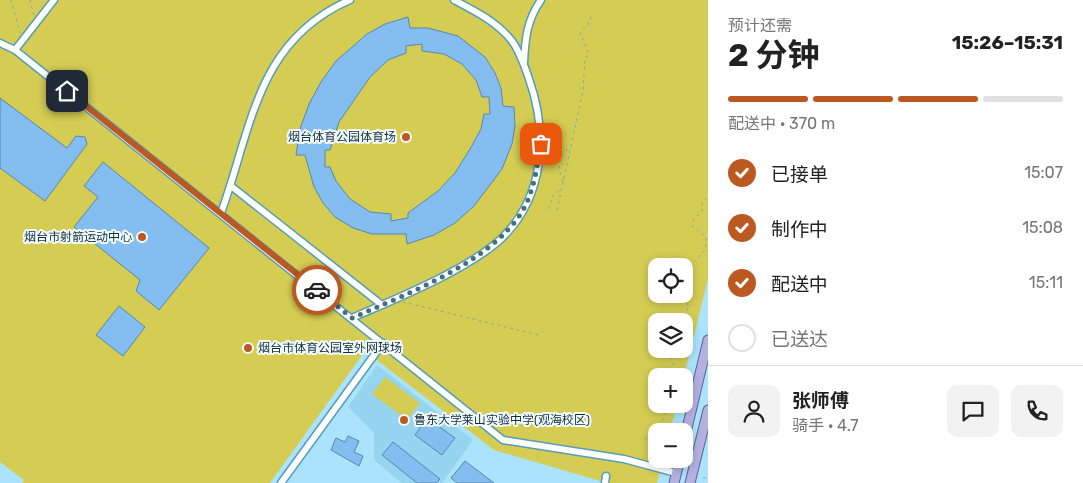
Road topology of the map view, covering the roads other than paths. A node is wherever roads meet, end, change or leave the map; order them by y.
1 (54, 0) edge
2 (350, 0) edge
3 (454, 0) edge
4 (541, 0) edge
5 (0, 44) edge
6 (15, 50) junction
7 (524, 65) junction
8 (231, 186) junction
9 (221, 213) junction
10 (382, 305) junction
11 (352, 318) junction
12 (708, 340) edge
13 (383, 343) junction
14 (708, 410) edge
15 (688, 423) edge
16 (677, 468) edge
17 (676, 473) junction
18 (281, 483) edge
19 (674, 483) edge
20 (690, 483) edge

1 - 6 street
2 - 8 street
3 - 7 street
4 - 7 street
5 - 6 street
6 - 9 street
7 - 10 street
8 - 9 street
8 - 10 street
9 - 11 street
10 - 11 street
11 - 13 street
12 - 15 main road
13 - 17 street
13 - 18 street
14 - 20 main road
16 - 17 main road
17 - 19 main road

